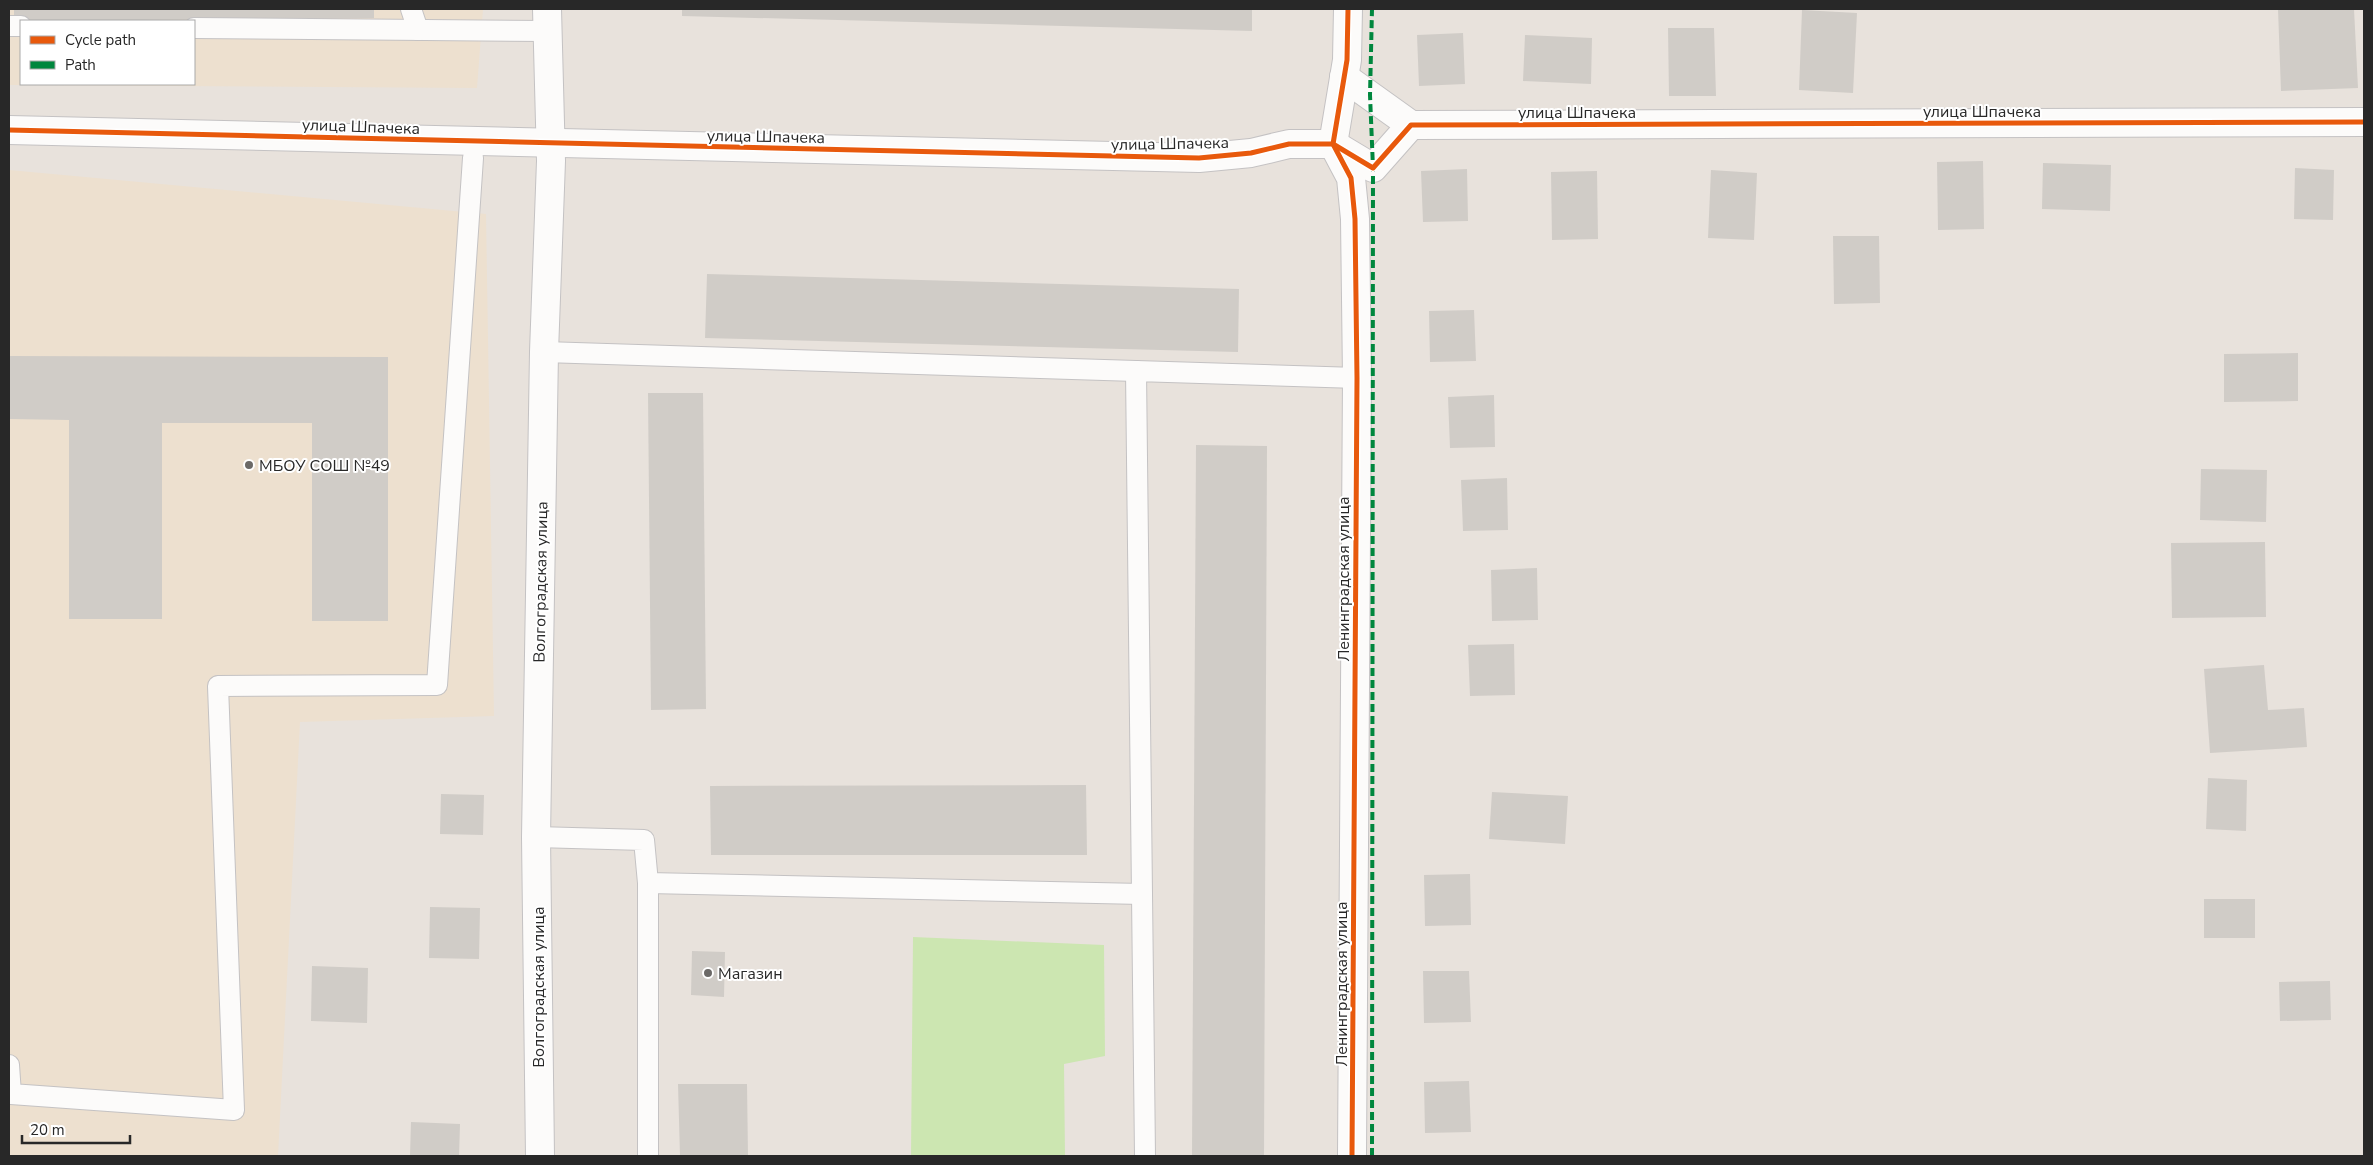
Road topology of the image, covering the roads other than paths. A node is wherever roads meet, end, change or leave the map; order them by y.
1 (411, 9) edge
2 (1348, 9) edge
3 (548, 20) edge
4 (195, 28) edge
5 (418, 30) junction
6 (1344, 77) junction
7 (2364, 122) edge
8 (1411, 124) junction
9 (9, 130) edge
10 (551, 144) junction
11 (1333, 144) junction
12 (473, 158) dead end
13 (544, 352) junction
14 (1136, 371) junction
15 (1357, 378) junction
16 (536, 837) junction
17 (648, 883) junction
18 (1142, 894) junction
19 (9, 1065) edge
20 (540, 1156) edge
21 (648, 1156) edge
22 (1145, 1156) edge
23 (1352, 1156) edge

1 - 5 lane
2 - 6 street
3 - 5 lane
3 - 10 street, Волгоградская улица
4 - 5 lane
6 - 8 street
6 - 11 street
7 - 8 street, улица Шпачека
8 - 11 street
9 - 10 street, улица Шпачека
10 - 11 street, улица Шпачека
10 - 13 street, Волгоградская улица
11 - 15 street, Ленинградская улица
12 - 19 lane
13 - 14 lane
13 - 16 street, Волгоградская улица
14 - 15 lane
14 - 18 lane
15 - 23 street, Ленинградская улица
16 - 17 lane
16 - 20 street, Волгоградская улица
17 - 18 lane
17 - 21 lane
18 - 22 lane

